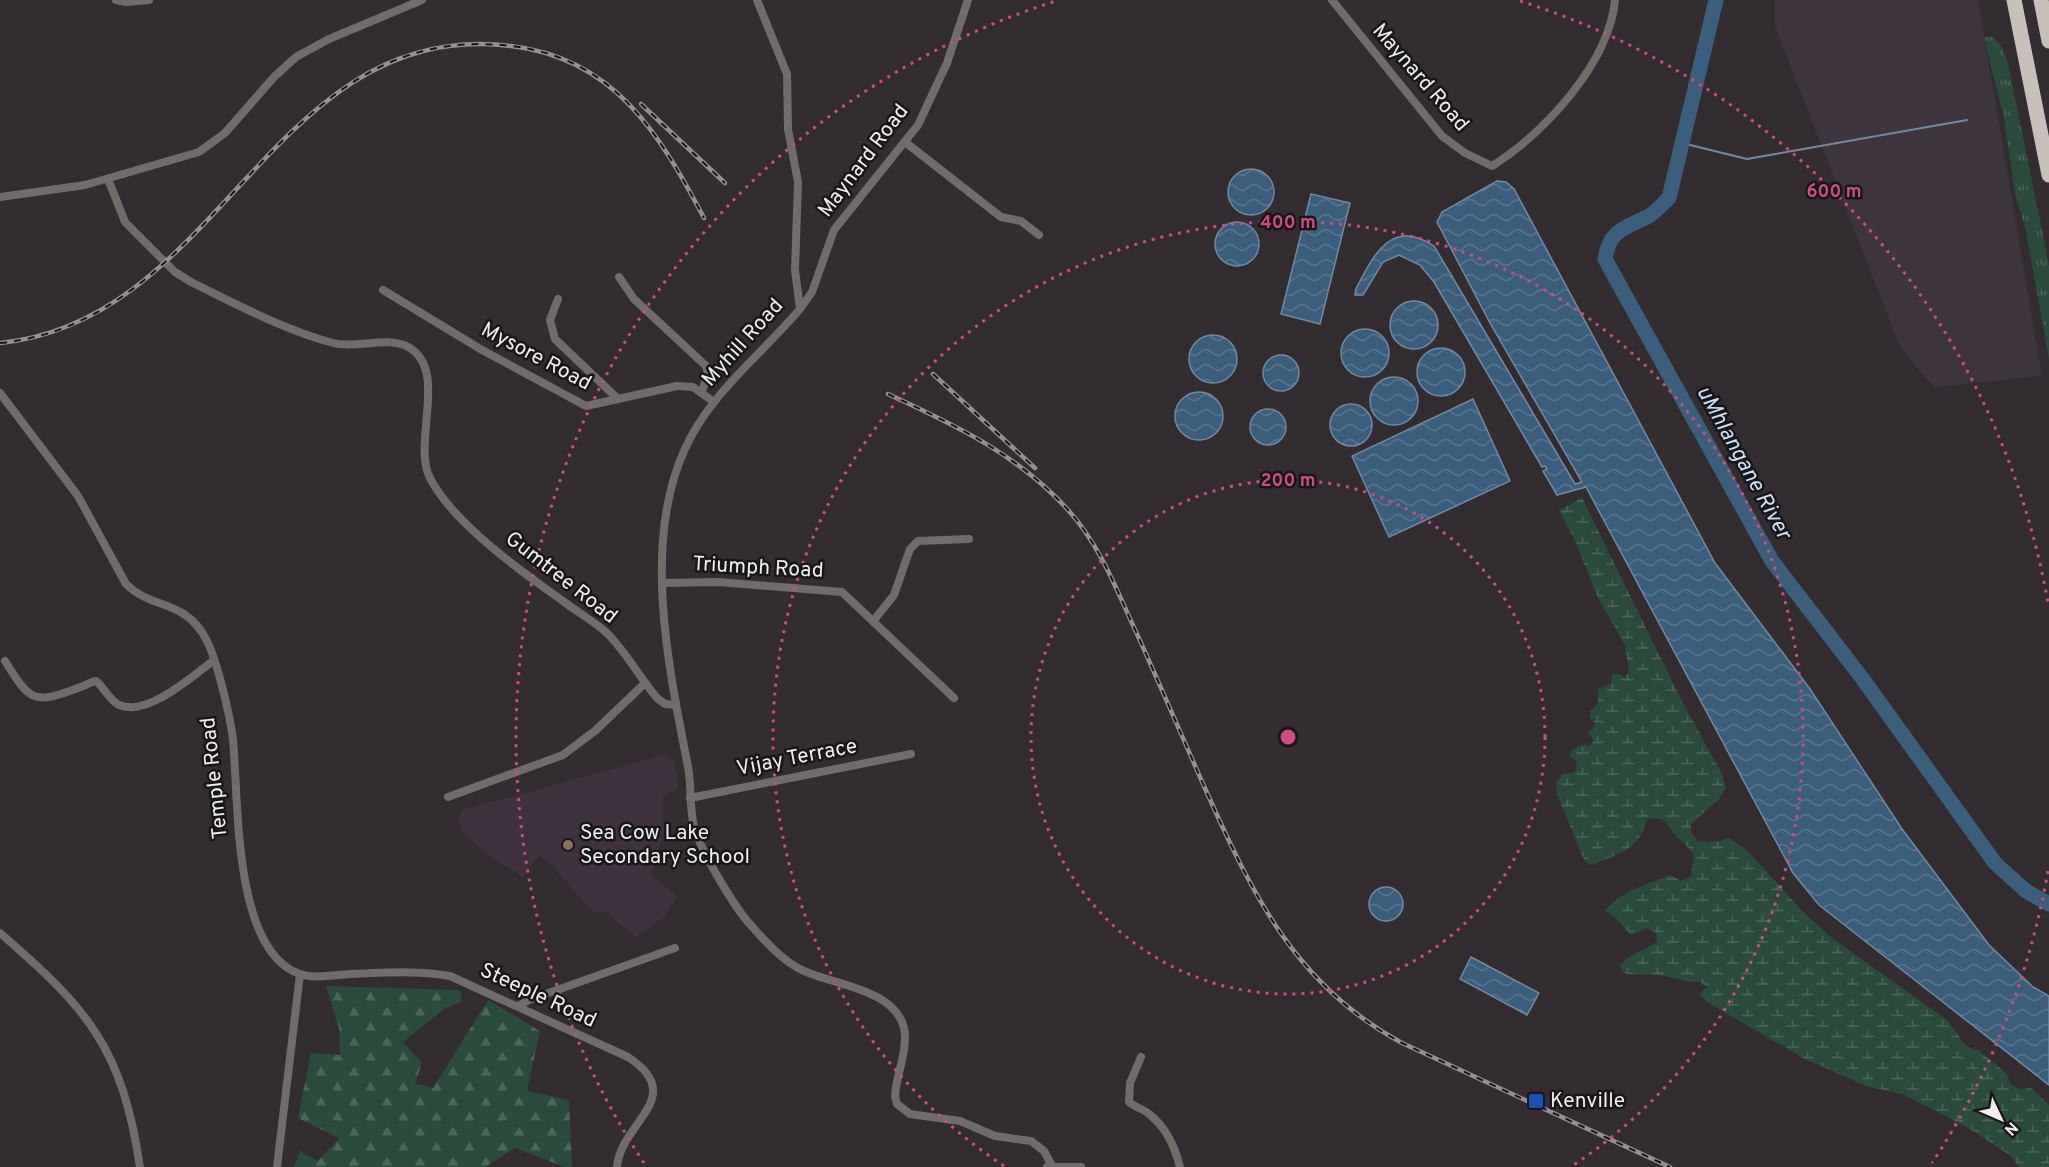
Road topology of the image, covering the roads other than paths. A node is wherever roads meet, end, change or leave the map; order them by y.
1 (116, 0) edge
2 (148, 0) edge
3 (422, 0) edge
4 (757, 0) edge
5 (968, 0) edge
6 (1332, 0) edge
7 (1615, 0) edge
8 (2014, 0) edge
9 (2041, 0) edge
10 (2049, 40) edge
11 (905, 142) junction
12 (2049, 175) edge
13 (108, 179) junction
14 (0, 197) edge
15 (1039, 235) dead end
16 (620, 277) dead end
17 (383, 290) dead end
18 (558, 299) dead end
19 (800, 309) junction
20 (702, 392) junction
21 (0, 393) edge
22 (618, 399) junction
23 (714, 402) junction
24 (969, 538) dead end
25 (662, 583) junction
26 (874, 620) junction
27 (214, 660) junction
28 (5, 661) dead end
29 (645, 684) junction
30 (954, 698) dead end
31 (675, 705) junction
32 (911, 754) dead end
33 (448, 797) dead end
34 (690, 798) junction
35 (0, 933) edge
36 (675, 948) dead end
37 (300, 974) junction
38 (518, 1006) junction
39 (1141, 1057) dead end
40 (1049, 1166) edge
41 (140, 1167) edge
42 (277, 1167) edge
43 (617, 1167) edge
44 (1081, 1167) edge
45 (1180, 1167) edge

1 - 2 street
3 - 13 street
4 - 19 street, Myhill Road
5 - 11 street, Maynard Road
6 - 7 street, Maynard Road
8 - 12 highway
9 - 10 highway
11 - 15 street
11 - 19 street, Maynard Road
13 - 14 street
13 - 29 street, Gumtree Road
16 - 20 street
17 - 22 street, Mysore Road
18 - 22 street
19 - 23 street, Myhill Road
20 - 22 street, Mysore Road
20 - 23 street, Mysore Road
21 - 27 street, Temple Road
23 - 25 street, Myhill Road
24 - 26 street
25 - 26 street, Triumph Road
25 - 31 street, Myhill Road
26 - 30 street, Triumph Road
27 - 28 street
27 - 37 street, Temple Road
29 - 31 street, Gumtree Road
29 - 33 street
31 - 34 street
32 - 34 street, Vijay Terrace
34 - 40 street
35 - 41 street
36 - 38 street
37 - 38 street, Steeple Road
37 - 42 street
38 - 43 street, Steeple Road
39 - 45 street
40 - 44 street

